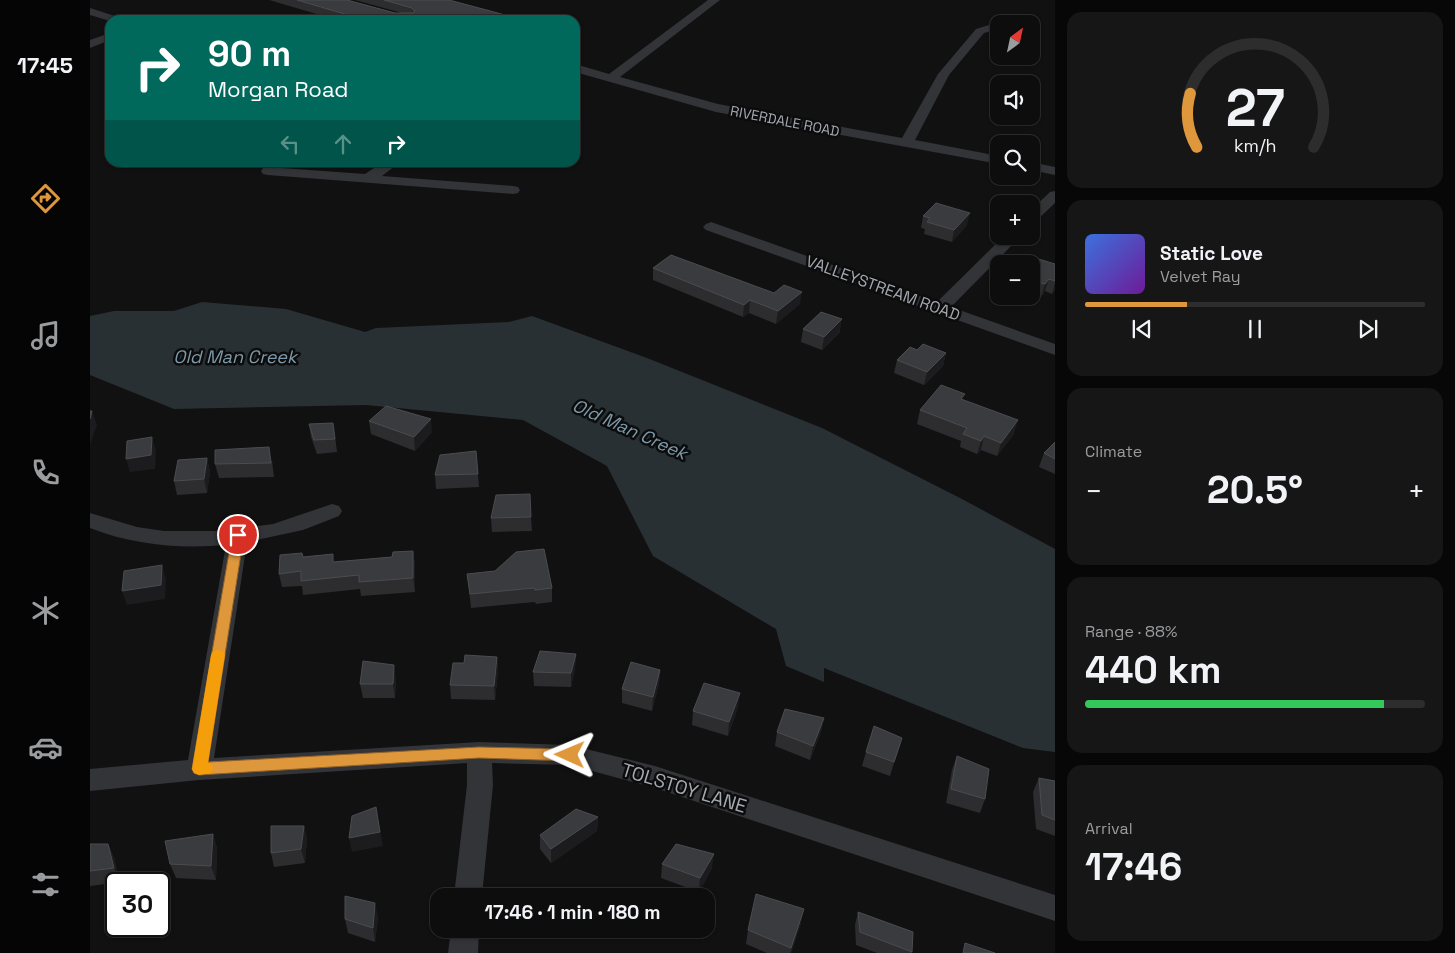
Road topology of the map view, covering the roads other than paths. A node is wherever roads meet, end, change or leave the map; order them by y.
1 (714, 0) edge
2 (90, 11) edge
3 (105, 16) edge
4 (990, 28) edge
5 (105, 38) edge
6 (90, 44) edge
7 (580, 69) edge
8 (611, 78) junction
9 (906, 144) junction
10 (990, 158) edge
11 (386, 167) edge
12 (1040, 168) edge
13 (1055, 171) edge
14 (268, 172) dead end
15 (366, 180) junction
16 (513, 190) dead end
17 (1055, 195) edge
18 (1040, 209) edge
19 (711, 227) dead end
20 (1004, 245) edge
21 (940, 308) junction
22 (1055, 350) edge
23 (332, 511) dead end
24 (90, 520) edge
25 (238, 535) junction
26 (479, 752) junction
27 (199, 769) junction
28 (90, 780) edge
29 (469, 888) edge
30 (1055, 908) edge
31 (464, 938) edge
32 (463, 953) edge

1 - 8 street
2 - 3 street
4 - 9 street
5 - 6 street
7 - 8 street, RIVERDALE ROAD
8 - 9 street, RIVERDALE ROAD
9 - 10 street, RIVERDALE ROAD
11 - 15 street
12 - 13 street
14 - 15 street
15 - 16 street
17 - 18 street
19 - 21 street, VALLEYSTREAM ROAD
20 - 21 street
21 - 22 street, VALLEYSTREAM ROAD
23 - 25 street
24 - 25 street
25 - 27 street
26 - 27 street, TOLSTOY LANE
26 - 29 street
26 - 30 street, TOLSTOY LANE
27 - 28 street, TOLSTOY LANE
31 - 32 street

